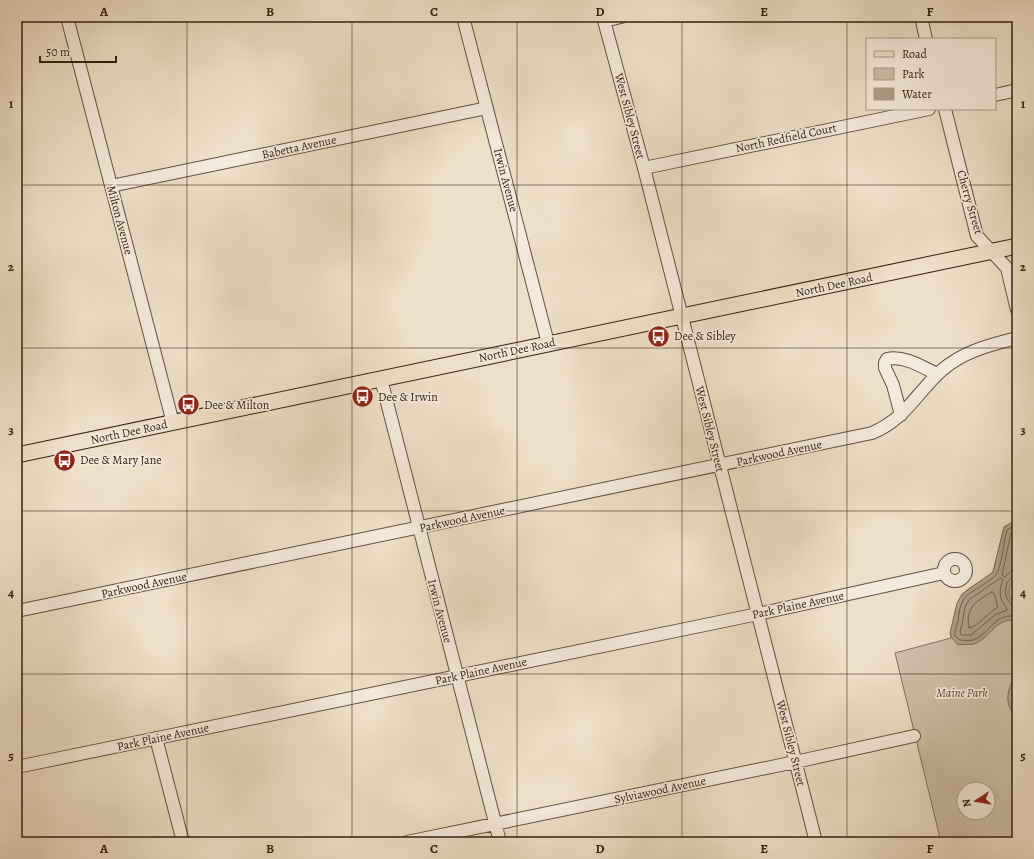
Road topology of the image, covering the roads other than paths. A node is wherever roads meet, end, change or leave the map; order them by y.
1 (67, 17) edge
2 (463, 17) edge
3 (621, 17) edge
4 (921, 17) edge
5 (604, 19) edge
6 (926, 38) edge
7 (1017, 90) edge
8 (996, 95) edge
9 (487, 108) junction
10 (924, 110) edge
11 (944, 110) edge
12 (644, 168) junction
13 (111, 186) junction
14 (1017, 246) edge
15 (991, 252) junction
16 (1017, 310) edge
17 (681, 316) junction
18 (1017, 338) edge
19 (548, 343) junction
20 (937, 374) junction
21 (381, 379) junction
22 (901, 415) junction
23 (173, 423) junction
24 (17, 455) edge
25 (720, 465) junction
26 (418, 528) junction
27 (944, 572) dead end
28 (17, 611) edge
29 (758, 614) junction
30 (457, 676) junction
31 (914, 736) dead end
32 (156, 738) junction
33 (796, 762) junction
34 (17, 767) edge
35 (495, 824) junction
36 (183, 842) edge
37 (407, 842) edge
38 (500, 842) edge
39 (816, 842) edge

1 - 13 street, Milton Avenue
2 - 9 street, Irwin Avenue
3 - 5 street
4 - 6 street
5 - 12 street, West Sibley Street
7 - 8 street
9 - 13 street, Babetta Avenue
9 - 19 street, Irwin Avenue
10 - 12 street, North Redfield Court
11 - 15 street, Cherry Street
12 - 17 street, West Sibley Street
13 - 23 street, Milton Avenue
14 - 15 main road, North Dee Road
15 - 16 street, Cherry Street
15 - 17 main road, North Dee Road
17 - 19 main road, North Dee Road
17 - 25 street, West Sibley Street
18 - 20 street, Parkwood Avenue
19 - 21 main road, North Dee Road
20 - 22 street, Parkwood Avenue
20 - 22 street
21 - 23 main road, North Dee Road
21 - 26 street, Irwin Avenue
22 - 25 street, Parkwood Avenue
23 - 24 main road, North Dee Road
25 - 26 street, Parkwood Avenue
25 - 29 street, West Sibley Street
26 - 28 street, Parkwood Avenue
26 - 30 street, Irwin Avenue
27 - 29 street, Park Plaine Avenue
29 - 30 street, Park Plaine Avenue
29 - 33 street, West Sibley Street
30 - 32 street, Park Plaine Avenue
30 - 35 street, Irwin Avenue
31 - 33 street, Sylviawood Avenue
32 - 34 street, Park Plaine Avenue
32 - 36 street
33 - 35 street, Sylviawood Avenue
33 - 39 street, West Sibley Street
35 - 37 street, Sylviawood Avenue
35 - 38 street, Irwin Avenue

